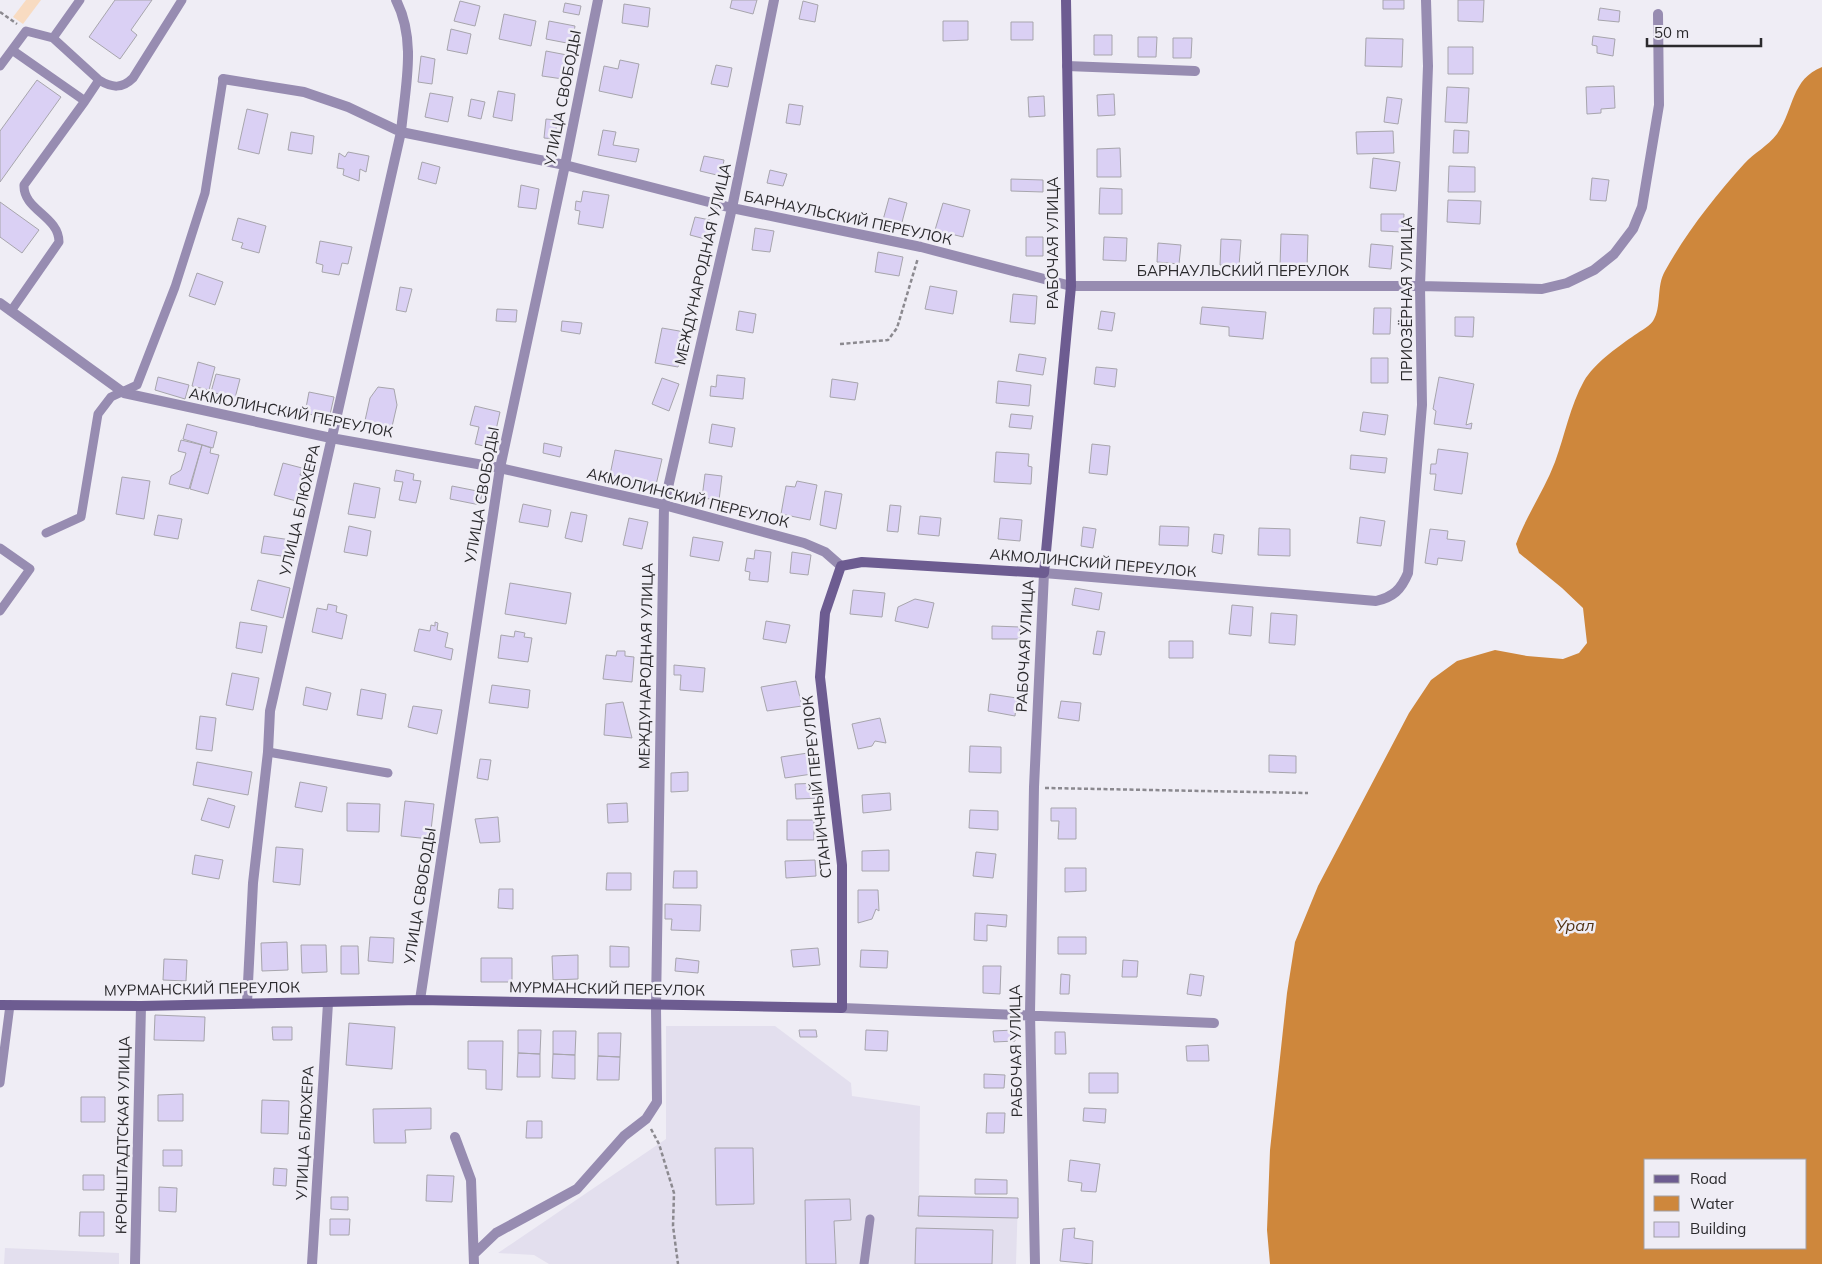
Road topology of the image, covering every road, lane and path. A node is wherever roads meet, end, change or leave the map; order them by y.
1 (80, 0) edge
2 (182, 0) edge
3 (396, 0) edge
4 (598, 0) edge
5 (774, 0) edge
6 (1066, 0) edge
7 (1426, 0) edge
8 (0, 12) edge
9 (1658, 14) dead end
10 (26, 31) junction
11 (53, 38) junction
12 (12, 50) junction
13 (0, 66) edge
14 (1066, 66) junction
15 (1195, 71) dead end
16 (223, 79) joint
17 (99, 80) junction
18 (85, 101) junction
19 (401, 132) junction
20 (565, 165) junction
21 (732, 208) junction
22 (921, 247) junction
23 (1071, 286) junction
24 (1420, 286) junction
25 (0, 303) edge
26 (11, 311) junction
27 (840, 344) dead end
28 (124, 393) junction
29 (331, 438) junction
30 (500, 468) junction
31 (664, 505) junction
32 (46, 533) dead end
33 (0, 548) edge
34 (841, 566) junction
35 (1044, 573) junction
36 (1396, 593) joint
37 (0, 611) edge
38 (268, 752) junction
39 (388, 773) dead end
40 (1034, 787) junction
41 (1308, 793) dead end
42 (420, 1000) junction
43 (247, 1003) junction
44 (328, 1003) junction
45 (5, 1005) edge
46 (141, 1006) junction
47 (656, 1006) junction
48 (842, 1008) junction
49 (1030, 1016) junction
50 (1214, 1023) dead end
51 (0, 1083) edge
52 (646, 1119) junction
53 (455, 1137) dead end
54 (870, 1219) dead end
55 (474, 1259) edge
56 (135, 1264) edge
57 (312, 1264) edge
58 (678, 1264) edge
59 (864, 1264) edge
60 (1035, 1264) edge

1 - 11 lane
2 - 17 lane
3 - 19 street, УЛИЦА БЛЮХЕРА
4 - 20 street, УЛИЦА СВОБОДЫ
5 - 21 street, МЕЖДУНАРОДНАЯ УЛИЦА
6 - 14 street, РАБОЧАЯ УЛИЦА
7 - 24 street, ПРИОЗЁРНАЯ УЛИЦА
8 - 10 path
9 - 24 street, БАРНАУЛЬСКИЙ ПЕРЕУЛОК
10 - 11 lane
10 - 12 lane
11 - 17 lane
12 - 13 lane
12 - 18 lane
14 - 15 street
14 - 23 street, РАБОЧАЯ УЛИЦА
16 - 19 street, БАРНАУЛЬСКИЙ ПЕРЕУЛОК
16 - 28 lane
17 - 18 lane
18 - 26 lane
19 - 20 street, БАРНАУЛЬСКИЙ ПЕРЕУЛОК
19 - 29 street, УЛИЦА БЛЮХЕРА
20 - 21 street, БАРНАУЛЬСКИЙ ПЕРЕУЛОК
20 - 30 street, УЛИЦА СВОБОДЫ
21 - 22 street, БАРНАУЛЬСКИЙ ПЕРЕУЛОК
21 - 31 street, МЕЖДУНАРОДНАЯ УЛИЦА
22 - 23 street, БАРНАУЛЬСКИЙ ПЕРЕУЛОК
22 - 27 path
23 - 24 street, БАРНАУЛЬСКИЙ ПЕРЕУЛОК
23 - 35 street, РАБОЧАЯ УЛИЦА
24 - 36 street, ПРИОЗЁРНАЯ УЛИЦА
25 - 26 street, АКМОЛИНСКИЙ ПЕРЕУЛОК
26 - 28 street, АКМОЛИНСКИЙ ПЕРЕУЛОК
28 - 29 street, АКМОЛИНСКИЙ ПЕРЕУЛОК
28 - 32 lane
29 - 30 street, АКМОЛИНСКИЙ ПЕРЕУЛОК
29 - 38 street, УЛИЦА БЛЮХЕРА
30 - 31 street, АКМОЛИНСКИЙ ПЕРЕУЛОК
30 - 42 street, УЛИЦА СВОБОДЫ
31 - 34 street, АКМОЛИНСКИЙ ПЕРЕУЛОК
31 - 47 street, МЕЖДУНАРОДНАЯ УЛИЦА
33 - 37 lane
34 - 35 street, АКМОЛИНСКИЙ ПЕРЕУЛОК
34 - 48 street, СТАНИЧНЫЙ ПЕРЕУЛОК
35 - 36 street, АКМОЛИНСКИЙ ПЕРЕУЛОК
35 - 40 street, РАБОЧАЯ УЛИЦА
38 - 39 lane
38 - 43 street, УЛИЦА БЛЮХЕРА
40 - 41 path
40 - 49 street, РАБОЧАЯ УЛИЦА
42 - 44 street, МУРМАНСКИЙ ПЕРЕУЛОК
42 - 47 street, МУРМАНСКИЙ ПЕРЕУЛОК
43 - 44 street, МУРМАНСКИЙ ПЕРЕУЛОК
43 - 46 street, МУРМАНСКИЙ ПЕРЕУЛОК
44 - 57 street, УЛИЦА БЛЮХЕРА
45 - 46 street, МУРМАНСКИЙ ПЕРЕУЛОК
45 - 51 lane
46 - 56 street, КРОНШТАДТСКАЯ УЛИЦА
47 - 48 street, МУРМАНСКИЙ ПЕРЕУЛОК
47 - 52 street, МЕЖДУНАРОДНАЯ УЛИЦА
48 - 49 street, МУРМАНСКИЙ ПЕРЕУЛОК
49 - 50 street, МУРМАНСКИЙ ПЕРЕУЛОК
49 - 60 street, РАБОЧАЯ УЛИЦА
52 - 55 street, МЕЖДУНАРОДНАЯ УЛИЦА
52 - 58 path
53 - 55 street
54 - 59 lane

